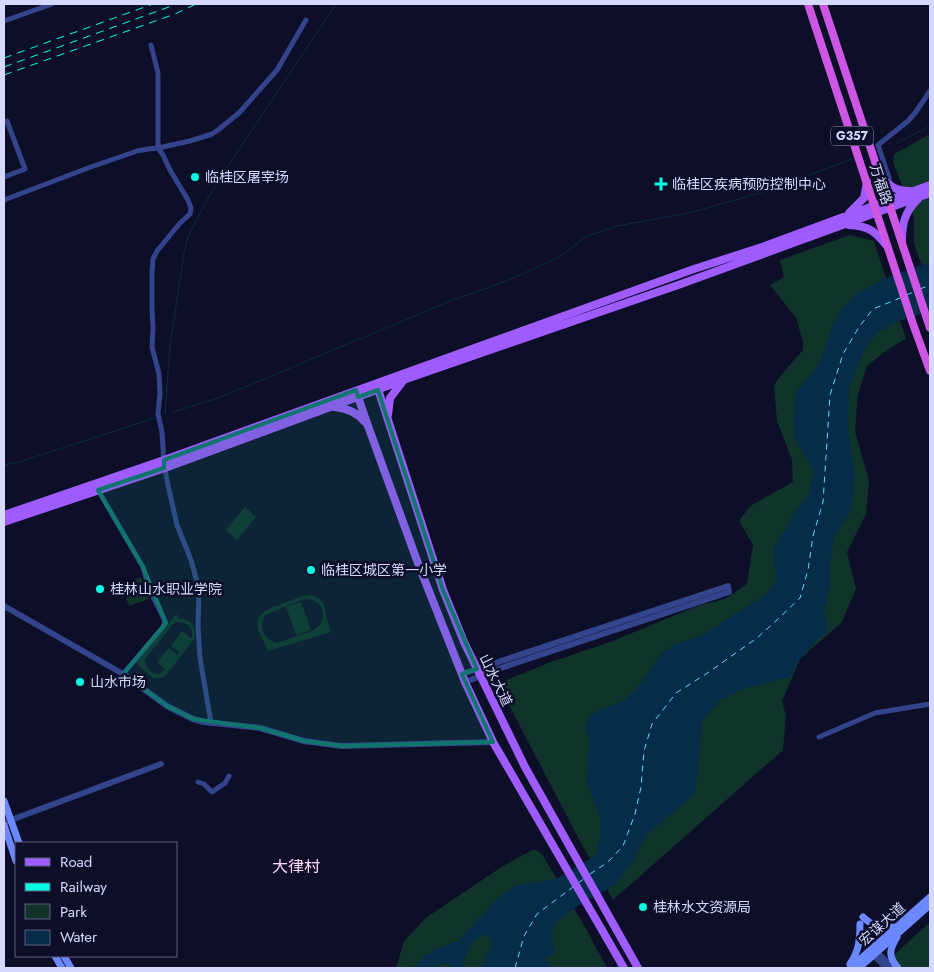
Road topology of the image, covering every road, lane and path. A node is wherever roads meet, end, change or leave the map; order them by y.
1 (52, 4) edge
2 (808, 4) edge
3 (822, 4) edge
4 (306, 20) dead end
5 (4, 21) edge
6 (151, 45) dead end
7 (930, 91) edge
8 (4, 122) edge
9 (158, 148) junction
10 (4, 177) edge
11 (880, 177) junction
12 (867, 182) junction
13 (930, 185) edge
14 (890, 186) junction
15 (930, 193) edge
16 (917, 194) junction
17 (4, 200) edge
18 (889, 205) junction
19 (876, 209) junction
20 (844, 221) junction
21 (902, 242) junction
22 (888, 248) junction
23 (930, 328) edge
24 (930, 371) edge
25 (405, 380) junction
26 (377, 386) junction
27 (357, 394) junction
28 (332, 407) junction
29 (388, 420) junction
30 (368, 426) junction
31 (164, 464) junction
32 (98, 490) junction
33 (4, 515) edge
34 (4, 522) edge
35 (4, 606) edge
36 (479, 673) junction
37 (123, 674) junction
38 (462, 674) junction
39 (465, 682) junction
40 (930, 704) edge
41 (211, 723) junction
42 (819, 737) dead end
43 (493, 742) junction
44 (161, 764) dead end
45 (229, 776) dead end
46 (198, 782) dead end
47 (4, 801) edge
48 (6, 822) edge
49 (18, 842) edge
50 (15, 857) edge
51 (930, 897) edge
52 (930, 904) edge
53 (898, 929) junction
54 (873, 952) junction
55 (56, 957) edge
56 (65, 957) edge
57 (62, 968) edge
58 (71, 968) edge
59 (624, 968) edge
60 (638, 968) edge
61 (848, 968) edge
62 (859, 968) edge
63 (887, 968) edge
64 (893, 968) edge
65 (898, 968) edge

1 - 5 street
2 - 12 highway, 万福路 / G357
3 - 11 highway, 万福路 / G357
4 - 9 street
6 - 9 street
7 - 14 street
8 - 10 street
9 - 17 street
9 - 31 street
11 - 14 main road
11 - 18 highway, 万福路 / G357
12 - 19 highway, 万福路 / G357
12 - 20 main road
13 - 16 main road
14 - 16 main road
15 - 16 main road
16 - 18 main road
16 - 21 main road
18 - 19 main road
18 - 21 highway, 万福路 / G357
19 - 20 main road
19 - 22 highway, 万福路 / G357
20 - 22 main road
20 - 25 main road
20 - 26 main road
21 - 23 highway, 万福路 / G357
22 - 24 highway, 万福路 / G357
25 - 26 main road
25 - 29 main road
26 - 27 main road
26 - 29 main road, 山水大道
27 - 28 main road
27 - 30 main road, 山水大道
27 - 31 main road
28 - 30 main road
28 - 31 main road
29 - 36 main road, 山水大道
30 - 38 main road, 山水大道
31 - 32 main road
31 - 33 main road
31 - 41 street
32 - 34 main road
32 - 37 street
35 - 37 street
36 - 36 street
36 - 38 street
36 - 39 street
36 - 60 main road, 山水大道
37 - 41 street
38 - 39 main road, 山水大道
39 - 43 main road, 山水大道
40 - 42 street
41 - 43 street
43 - 59 main road, 山水大道
44 - 48 street
45 - 46 street
47 - 48 main road
48 - 49 main road
48 - 50 main road
51 - 53 main road, 宏谋大道
52 - 53 main road, 宏谋大道
53 - 54 main road, 宏谋大道
53 - 61 main road
53 - 65 main road
54 - 61 main road, 宏谋大道
54 - 62 main road, 宏谋大道
54 - 63 street
54 - 64 street
55 - 57 main road
56 - 58 main road

